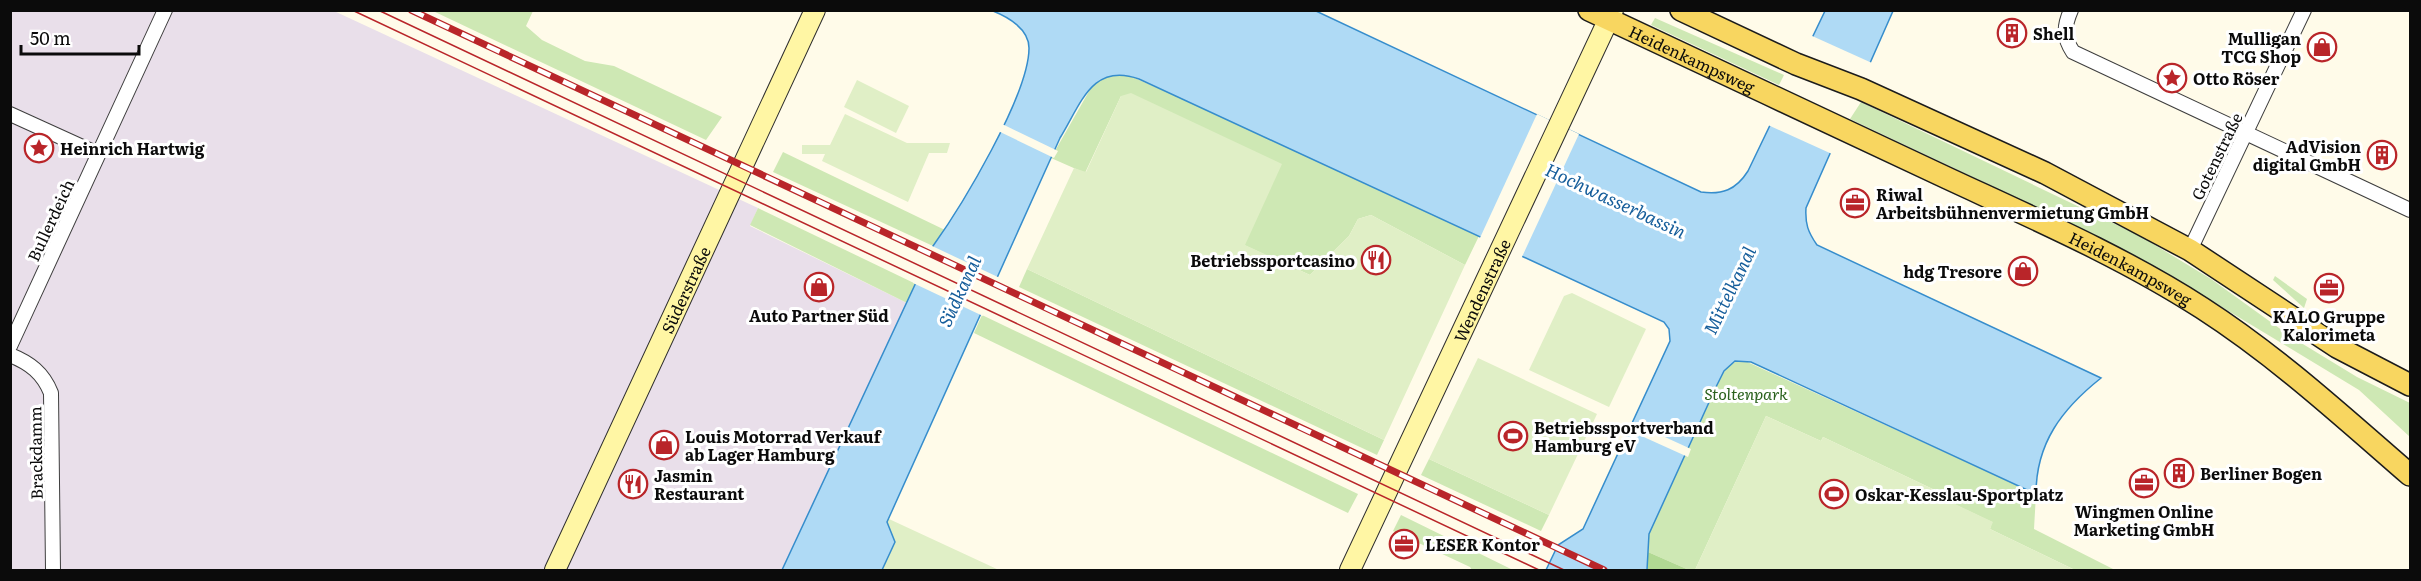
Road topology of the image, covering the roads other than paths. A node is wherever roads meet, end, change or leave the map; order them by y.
1 (165, 10) edge
2 (815, 10) edge
3 (1589, 10) edge
4 (1681, 10) edge
5 (2071, 10) edge
6 (2304, 10) edge
7 (1611, 15) edge
8 (10, 114) edge
9 (2245, 134) junction
10 (98, 154) junction
11 (2410, 210) edge
12 (2190, 250) junction
13 (10, 346) edge
14 (10, 355) edge
15 (2410, 385) edge
16 (2410, 475) edge
17 (53, 570) edge
18 (555, 570) edge
19 (1350, 570) edge

1 - 10 street, Bullerdeich
2 - 18 main road, Süderstraße
3 - 7 main road, Heidenkampsweg
4 - 12 main road
5 - 9 street
6 - 9 street, Gotenstraße
7 - 16 main road, Heidenkampsweg
7 - 19 main road, Wendenstraße
8 - 10 street
9 - 11 street
9 - 12 street, Gotenstraße
10 - 13 street, Bullerdeich
12 - 15 main road
14 - 17 street, Brackdamm

